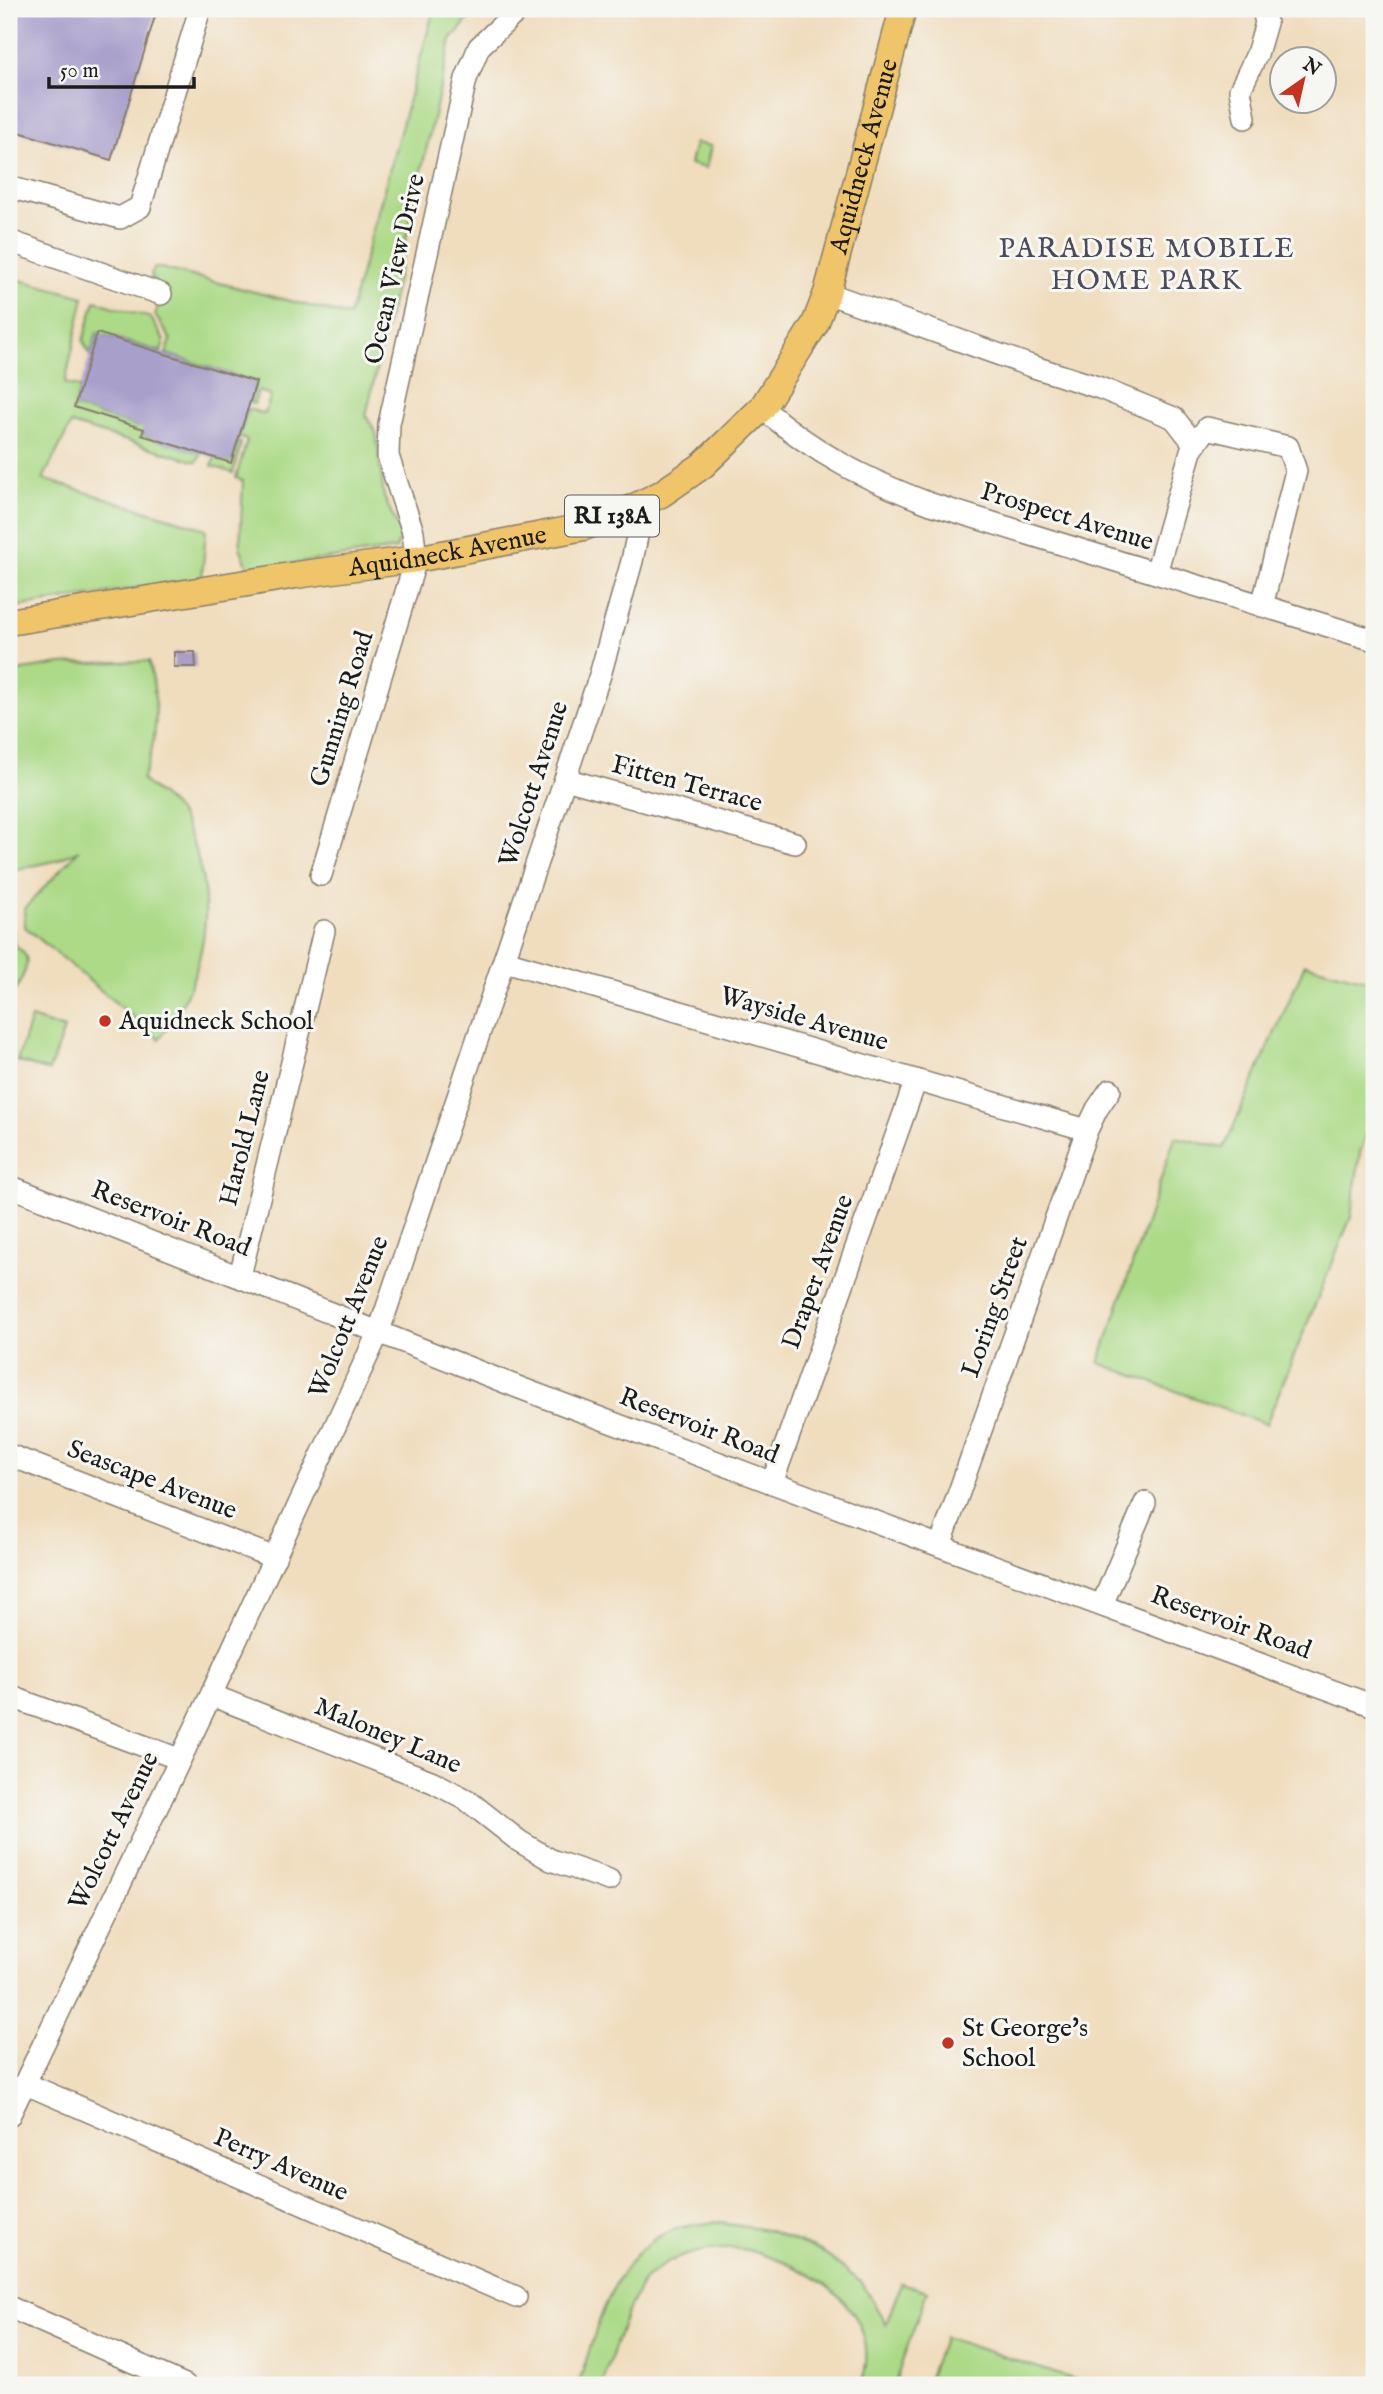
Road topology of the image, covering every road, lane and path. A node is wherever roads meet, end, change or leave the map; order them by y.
1 (200, 9) edge
2 (519, 9) edge
3 (903, 9) edge
4 (1263, 9) edge
5 (1245, 118) dead end
6 (9, 187) edge
7 (9, 241) edge
8 (827, 293) junction
9 (161, 294) dead end
10 (762, 408) junction
11 (1195, 445) junction
12 (645, 502) junction
13 (416, 559) junction
14 (1156, 573) junction
15 (1262, 606) junction
16 (9, 622) edge
17 (1374, 640) edge
18 (565, 779) junction
19 (795, 843) dead end
20 (321, 875) dead end
21 (324, 931) dead end
22 (505, 961) junction
23 (916, 1080) junction
24 (1110, 1090) dead end
25 (1087, 1130) junction
26 (9, 1186) edge
27 (240, 1276) junction
28 (379, 1331) junction
29 (9, 1455) edge
30 (772, 1483) junction
31 (1145, 1503) dead end
32 (940, 1546) junction
33 (275, 1558) junction
34 (1102, 1605) junction
35 (211, 1695) junction
36 (9, 1696) edge
37 (1372, 1700) edge
38 (179, 1759) junction
39 (609, 1880) dead end
40 (24, 2083) junction
41 (9, 2116) edge
42 (516, 2297) dead end
43 (9, 2307) edge
44 (185, 2385) edge

1 - 6 street
2 - 13 street, Ocean View Drive
3 - 8 main road, Aquidneck Avenue / RI 138A
4 - 5 street
7 - 9 street
8 - 10 main road, Aquidneck Avenue / RI 138A
8 - 11 street
10 - 12 main road, Aquidneck Avenue / RI 138A
10 - 14 street, Prospect Avenue
11 - 14 street
11 - 15 street
12 - 13 main road, Aquidneck Avenue / RI 138A
12 - 18 street, Wolcott Avenue
13 - 16 main road, Aquidneck Avenue / RI 138A
13 - 20 street, Gunning Road
14 - 15 street, Prospect Avenue
15 - 17 street, Prospect Avenue
18 - 19 street, Fitten Terrace
18 - 22 street, Wolcott Avenue
21 - 27 street, Harold Lane
22 - 23 street, Wayside Avenue
22 - 28 street, Wolcott Avenue
23 - 25 street, Wayside Avenue
23 - 30 street, Draper Avenue
24 - 25 street, Loring Street
25 - 32 street, Loring Street
26 - 27 street, Reservoir Road
27 - 28 street, Reservoir Road
28 - 30 street, Reservoir Road
28 - 33 street, Wolcott Avenue
29 - 33 street, Seascape Avenue
30 - 32 street, Reservoir Road
31 - 34 street
32 - 34 street, Reservoir Road
33 - 35 street, Wolcott Avenue
34 - 37 street, Reservoir Road
35 - 38 street, Wolcott Avenue
35 - 39 street, Maloney Lane
36 - 38 street
38 - 40 street, Wolcott Avenue
40 - 41 street, Wolcott Avenue
40 - 42 street, Perry Avenue
43 - 44 street

